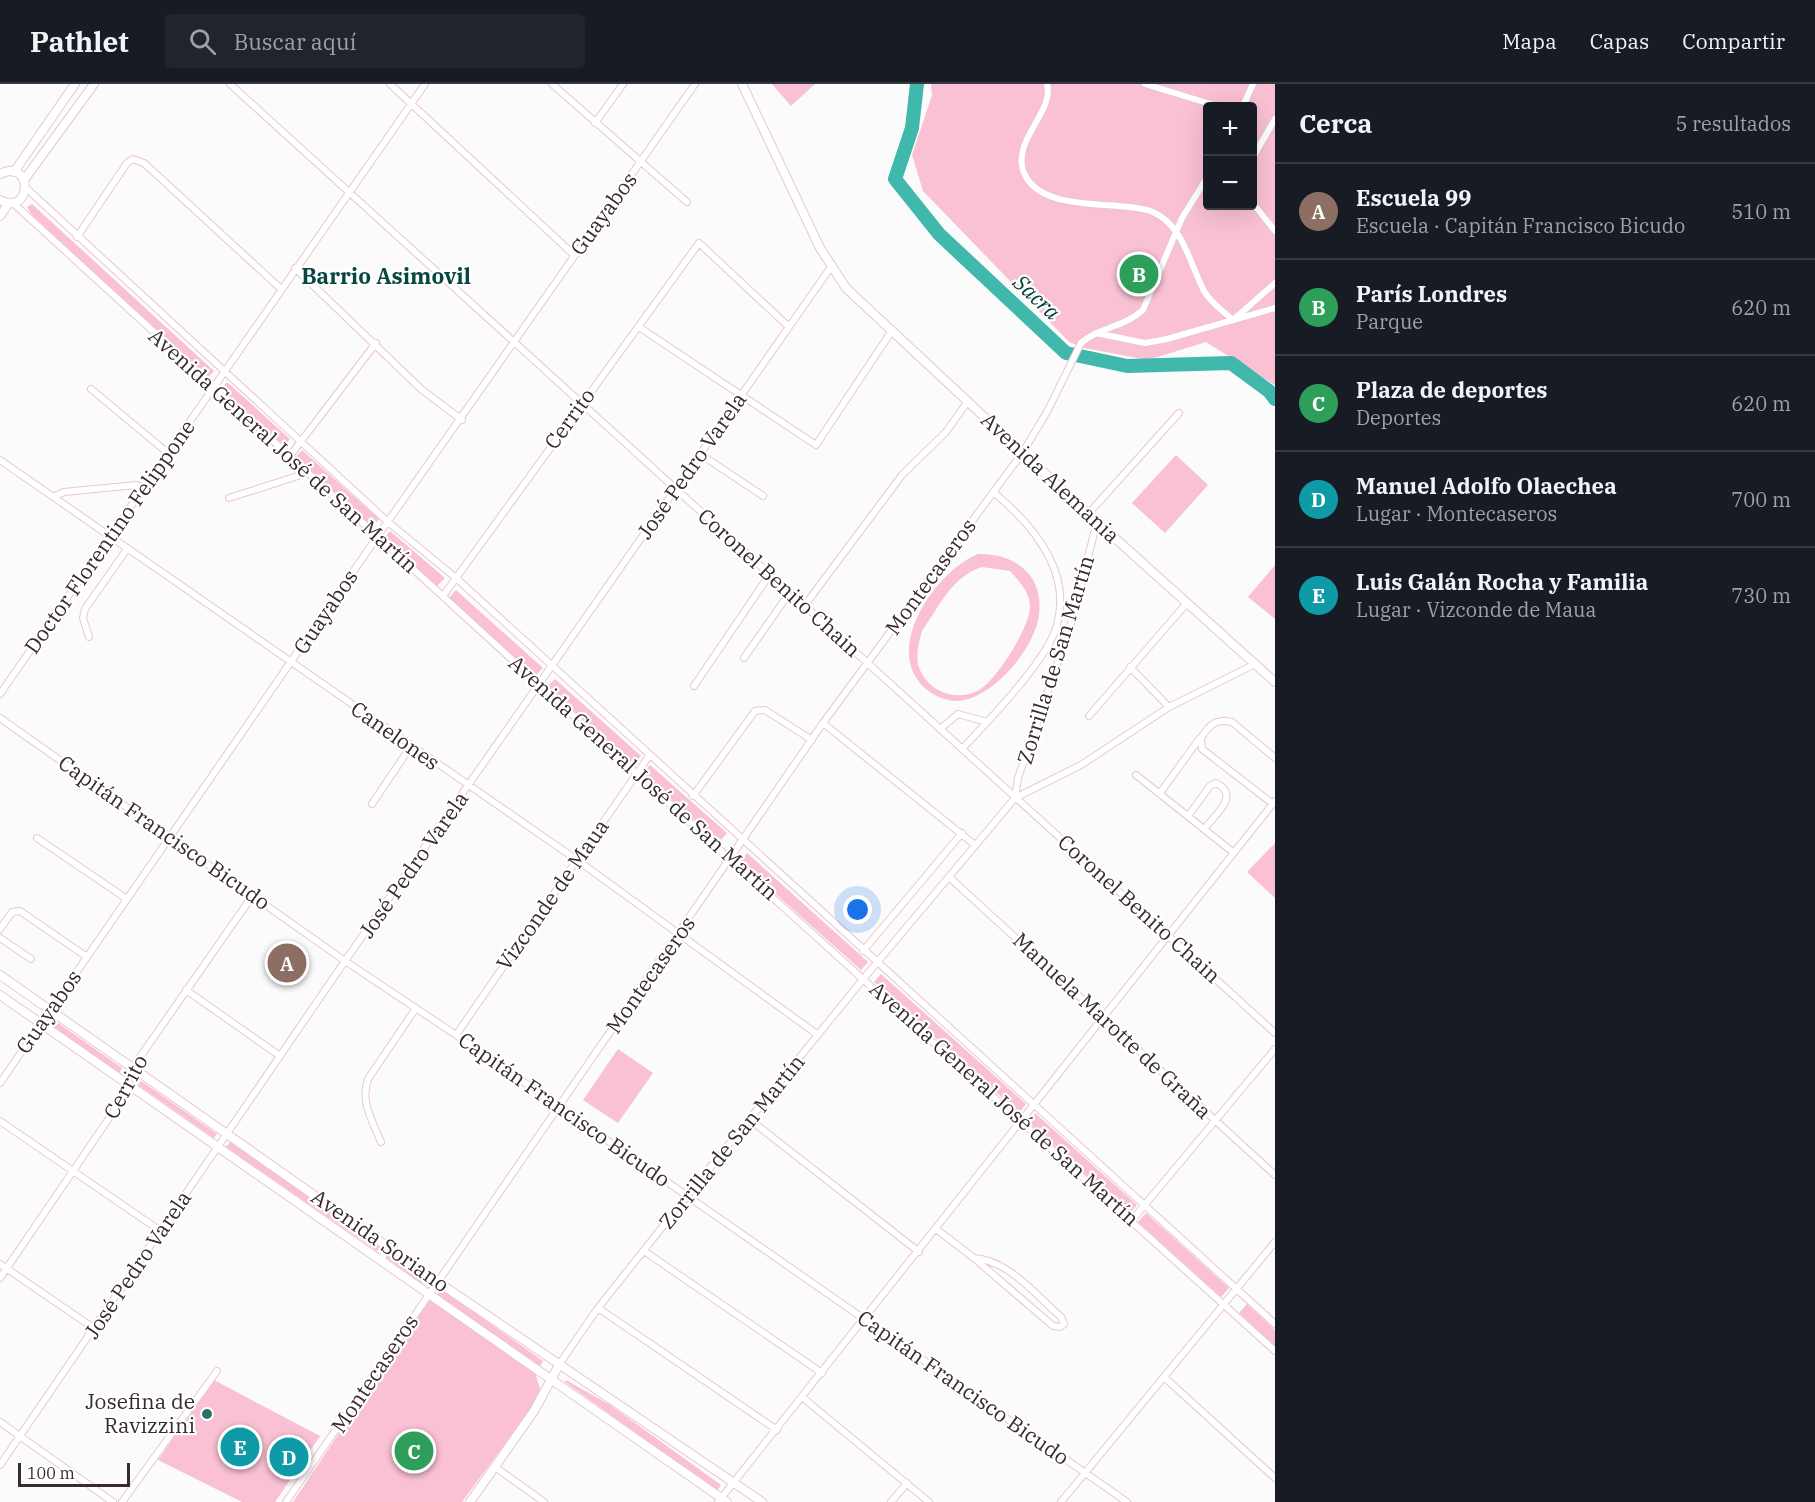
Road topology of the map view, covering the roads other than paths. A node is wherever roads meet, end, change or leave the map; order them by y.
1 (75, 84) edge
2 (94, 84) edge
3 (230, 84) edge
4 (390, 84) edge
5 (425, 84) edge
6 (552, 84) edge
7 (623, 84) edge
8 (695, 84) edge
9 (742, 84) edge
10 (1047, 84) edge
11 (1145, 84) edge
12 (1253, 84) edge
13 (1204, 102) edge
14 (1245, 102) edge
15 (411, 104) junction
16 (1275, 119) edge
17 (595, 123) junction
18 (1254, 156) edge
19 (640, 164) junction
20 (14, 172) junction
21 (1, 173) edge
22 (25, 184) junction
23 (1203, 185) edge
24 (348, 192) junction
25 (7, 202) edge
26 (687, 202) dead end
27 (1257, 208) edge
28 (0, 216) edge
29 (1176, 231) junction
30 (1275, 231) edge
31 (77, 237) junction
32 (574, 255) junction
33 (831, 267) junction
34 (295, 268) junction
35 (1275, 283) edge
36 (280, 289) junction
37 (1275, 308) edge
38 (1233, 320) junction
39 (639, 327) junction
40 (789, 327) junction
41 (891, 332) junction
42 (1095, 333) junction
43 (516, 342) junction
44 (376, 343) junction
45 (227, 371) junction
46 (91, 389) dead end
47 (214, 389) junction
48 (741, 396) junction
49 (968, 401) junction
50 (582, 403) junction
51 (1179, 413) dead end
52 (462, 420) junction
53 (300, 440) junction
54 (1023, 452) junction
55 (169, 454) junction
56 (700, 454) junction
57 (289, 457) junction
58 (0, 460) edge
59 (307, 473) junction
60 (145, 489) junction
61 (676, 489) junction
62 (993, 492) junction
63 (763, 496) dead end
64 (53, 497) junction
65 (229, 498) dead end
66 (1089, 513) junction
67 (388, 522) junction
68 (1097, 522) junction
69 (377, 537) junction
70 (111, 538) junction
71 (127, 549) junction
72 (770, 574) junction
73 (456, 578) junction
74 (790, 592) junction
75 (443, 596) junction
76 (1187, 603) junction
77 (805, 605) junction
78 (89, 637) dead end
79 (744, 658) dead end
80 (291, 662) junction
81 (869, 663) junction
82 (1255, 664) junction
83 (1130, 667) junction
84 (552, 668) junction
85 (1275, 682) edge
86 (540, 685) junction
87 (694, 686) dead end
88 (0, 693) edge
89 (1169, 707) junction
90 (1089, 716) dead end
91 (0, 718) edge
92 (987, 722) junction
93 (823, 723) junction
94 (940, 729) junction
95 (1201, 738) junction
96 (812, 740) junction
97 (411, 746) junction
98 (962, 749) junction
99 (649, 756) junction
100 (1275, 758) edge
101 (637, 773) junction
102 (1136, 774) dead end
103 (468, 787) junction
104 (1160, 793) junction
105 (693, 796) junction
106 (1015, 798) junction
107 (1274, 802) edge
108 (372, 804) dead end
109 (1188, 816) junction
110 (1204, 829) junction
111 (962, 833) junction
112 (170, 836) junction
113 (37, 838) dead end
114 (743, 842) junction
115 (975, 845) junction
116 (1234, 853) junction
117 (577, 860) junction
118 (731, 860) junction
119 (949, 877) junction
120 (253, 896) junction
121 (127, 899) junction
122 (0, 929) edge
123 (681, 933) junction
124 (1169, 936) junction
125 (0, 938) edge
126 (862, 951) junction
127 (87, 957) junction
128 (31, 959) dead end
129 (345, 961) junction
130 (876, 964) junction
131 (0, 975) edge
132 (864, 978) junction
133 (186, 990) junction
134 (0, 995) edge
135 (417, 1008) junction
136 (50, 1010) junction
137 (1104, 1017) junction
138 (41, 1023) junction
139 (1275, 1033) edge
140 (456, 1035) junction
141 (818, 1035) junction
142 (1275, 1049) edge
143 (280, 1056) junction
144 (134, 1067) junction
145 (0, 1083) edge
146 (131, 1086) junction
147 (559, 1107) junction
148 (1034, 1107) junction
149 (749, 1119) junction
150 (1022, 1120) junction
151 (0, 1121) edge
152 (1215, 1122) junction
153 (227, 1135) junction
154 (381, 1142) dead end
155 (219, 1146) junction
156 (74, 1172) junction
157 (1275, 1175) edge
158 (687, 1196) junction
159 (1144, 1206) junction
160 (1132, 1220) junction
161 (936, 1229) junction
162 (162, 1232) junction
163 (1275, 1242) edge
164 (389, 1247) junction
165 (644, 1251) junction
166 (919, 1252) junction
167 (974, 1257) junction
168 (381, 1259) junction
169 (0, 1264) edge
170 (7, 1268) junction
171 (0, 1278) edge
172 (438, 1282) junction
173 (1237, 1289) junction
174 (430, 1293) junction
175 (1223, 1304) junction
176 (598, 1308) junction
177 (864, 1319) junction
178 (1275, 1324) edge
179 (95, 1329) junction
180 (1275, 1351) edge
181 (560, 1363) junction
182 (217, 1371) dead end
183 (822, 1373) junction
184 (1164, 1377) junction
185 (552, 1379) junction
186 (802, 1398) junction
187 (0, 1422) edge
188 (777, 1430) junction
189 (21, 1436) junction
190 (0, 1465) edge
191 (495, 1467) junction
192 (1085, 1473) junction
193 (1275, 1478) edge
194 (734, 1482) junction
195 (907, 1483) junction
196 (722, 1501) edge
197 (113, 1502) edge
198 (122, 1502) edge
199 (286, 1502) edge
200 (471, 1502) edge
201 (544, 1502) edge
202 (762, 1502) edge
203 (891, 1502) edge
204 (929, 1502) edge
205 (1061, 1502) edge
206 (1127, 1502) edge

1 - 20 street
2 - 22 street
3 - 24 street, Coronel Benito Chain
4 - 15 street
5 - 15 street, Doctor Florentino Felippone
6 - 17 street
7 - 17 street
8 - 19 street, Guayabos
9 - 33 street, Avenida Alemania
10 - 29 street
11 - 13 street
12 - 14 street
15 - 24 street, Doctor Florentino Felippone
15 - 32 street
16 - 18 street
17 - 19 street
19 - 26 street
19 - 32 street, Guayabos
20 - 21 street
20 - 22 street
22 - 25 street
22 - 31 street, Avenida General José de San Martín
23 - 29 street
24 - 34 street, Doctor Florentino Felippone
24 - 43 street, Coronel Benito Chain
25 - 28 street
25 - 47 street, Avenida General José de San Martín
27 - 30 street
29 - 38 street
29 - 42 street
31 - 36 street
31 - 45 street, Avenida General José de San Martín
32 - 43 street, Guayabos
33 - 40 street, José Pedro Varela
33 - 41 street, Avenida Alemania
34 - 36 street, Doctor Florentino Felippone
34 - 44 street
35 - 38 street
36 - 45 street, Doctor Florentino Felippone
37 - 38 street
38 - 42 street
39 - 40 street, Cerrito
39 - 48 street
39 - 50 street, Cerrito
40 - 48 street, José Pedro Varela
41 - 48 street
41 - 49 street, Avenida Alemania
42 - 54 street, Montecaseros
43 - 50 street, Coronel Benito Chain
43 - 52 street, Guayabos
44 - 52 street
44 - 53 street
45 - 47 street, Doctor Florentino Felippone
45 - 53 street, Avenida General José de San Martín
46 - 55 street
47 - 55 street, Doctor Florentino Felippone
47 - 57 street, Avenida General José de San Martín
48 - 56 street, José Pedro Varela
49 - 54 street, Avenida Alemania
49 - 77 street
50 - 61 street, Coronel Benito Chain
50 - 73 street, Cerrito
51 - 66 street
52 - 67 street, Guayabos
53 - 57 street
53 - 67 street, Avenida General José de San Martín
54 - 62 street, Montecaseros
54 - 66 street, Avenida Alemania
55 - 60 street, Doctor Florentino Felippone
56 - 61 street, José Pedro Varela
56 - 63 street
57 - 59 street, Avenida General José de San Martín
58 - 64 street, Canelones
59 - 65 street
59 - 69 street, Avenida General José de San Martín
60 - 64 street
60 - 70 street, Doctor Florentino Felippone
61 - 72 street, Coronel Benito Chain
61 - 84 street, José Pedro Varela
62 - 81 street, Montecaseros
62 - 92 street
64 - 70 street, Canelones
66 - 68 street, Avenida Alemania
67 - 69 street, Guayabos
67 - 73 street, Avenida General José de San Martín
68 - 76 street, Avenida Alemania
68 - 106 street, Zorrilla de San Martín
69 - 75 street, Avenida General José de San Martín
69 - 80 street, Guayabos
70 - 71 street, Canelones
70 - 88 street, Doctor Florentino Felippone
71 - 78 street
71 - 80 street, Canelones
72 - 74 street, Coronel Benito Chain
72 - 87 street
73 - 75 street, Cerrito
73 - 84 street, Avenida General José de San Martín
74 - 77 street, Coronel Benito Chain
74 - 79 street
75 - 86 street, Avenida General José de San Martín
76 - 82 street, Avenida Alemania
76 - 83 street
77 - 81 street, Coronel Benito Chain
80 - 97 street, Canelones
80 - 112 street, Guayabos
81 - 93 street, Montecaseros
81 - 94 street, Coronel Benito Chain
82 - 85 street, Avenida Alemania
82 - 89 street, Zorrilla de San Martín
83 - 89 street
83 - 90 street
84 - 86 street, José Pedro Varela
84 - 99 street, Avenida General José de San Martín
86 - 101 street, Avenida General José de San Martín
86 - 103 street, José Pedro Varela
89 - 106 street, Zorrilla de San Martín
91 - 112 street, Capitán Francisco Bicudo
92 - 94 street
92 - 98 street
93 - 96 street, Montecaseros
93 - 111 street
94 - 98 street, Coronel Benito Chain
95 - 100 street
95 - 104 street
95 - 107 street
96 - 105 street
96 - 114 street, Montecaseros
97 - 103 street, Canelones
97 - 108 street
98 - 106 street, Coronel Benito Chain
99 - 101 street, Vizconde de Maua
99 - 105 street, Avenida General José de San Martín
101 - 117 street, Vizconde de Maua
101 - 118 street, Avenida General José de San Martín
102 - 104 street
103 - 117 street, Canelones
103 - 129 street, José Pedro Varela
104 - 109 street
105 - 114 street, Avenida General José de San Martín
106 - 115 street, Zorrilla de San Martín
106 - 124 street, Coronel Benito Chain
107 - 116 street
109 - 110 street
109 - 110 street
110 - 116 street
111 - 115 street
111 - 126 street
112 - 120 street, Capitán Francisco Bicudo
112 - 121 street, Guayabos
113 - 121 street
114 - 118 street, Montecaseros
114 - 126 street, Avenida General José de San Martín
115 - 119 street, Zorrilla de San Martín
116 - 124 street
117 - 123 street, Canelones
117 - 140 street, Vizconde de Maua
118 - 123 street, Montecaseros
118 - 132 street, Avenida General José de San Martín
119 - 130 street, Zorrilla de San Martín
119 - 137 street, Manuela Marotte de Graña
120 - 129 street, Capitán Francisco Bicudo
120 - 133 street, Cerrito
121 - 127 street, Guayabos
122 - 127 street
123 - 141 street, Canelones
123 - 147 street, Montecaseros
124 - 137 street
124 - 139 street, Coronel Benito Chain
125 - 128 street
126 - 130 street, Avenida General José de San Martín
127 - 136 street, Guayabos
129 - 135 street, Capitán Francisco Bicudo
129 - 143 street, José Pedro Varela
130 - 132 street, Zorrilla de San Martín
130 - 148 street, Avenida General José de San Martín
131 - 136 street, Avenida Soriano
132 - 141 street, Zorrilla de San Martín
132 - 150 street, Avenida General José de San Martín
133 - 143 street
133 - 144 street, Cerrito
134 - 138 street, Avenida Soriano
135 - 140 street, Capitán Francisco Bicudo
135 - 154 street
136 - 138 street, Guayabos
136 - 144 street, Avenida Soriano
137 - 148 street
137 - 152 street, Manuela Marotte de Graña
138 - 145 street, Guayabos
138 - 146 street, Avenida Soriano
140 - 147 street, Capitán Francisco Bicudo
141 - 149 street, Zorrilla de San Martín
142 - 152 street
143 - 153 street, José Pedro Varela
144 - 146 street, Cerrito
144 - 153 street, Avenida Soriano
146 - 155 street, Avenida Soriano
146 - 156 street, Cerrito
147 - 158 street, Capitán Francisco Bicudo
147 - 172 street, Montecaseros
148 - 150 street
148 - 159 street, Avenida General José de San Martín
149 - 158 street, Zorrilla de San Martín
149 - 166 street
150 - 160 street, Avenida General José de San Martín
150 - 161 street
151 - 156 street
152 - 157 street, Manuela Marotte de Graña
152 - 159 street
153 - 155 street, José Pedro Varela
153 - 164 street, Avenida Soriano
155 - 162 street, José Pedro Varela
155 - 168 street, Avenida Soriano
156 - 162 street
156 - 170 street, Cerrito
158 - 165 street, Zorrilla de San Martín
158 - 177 street, Capitán Francisco Bicudo
159 - 160 street
159 - 173 street, Avenida General José de San Martín
160 - 175 street, Avenida General José de San Martín
161 - 166 street
161 - 167 street
162 - 179 street, José Pedro Varela
163 - 173 street
164 - 168 street
164 - 172 street, Avenida Soriano
165 - 176 street, Zorrilla de San Martín
165 - 183 street
166 - 177 street
167 - 167 street
168 - 174 street, Avenida Soriano
169 - 170 street
170 - 171 street, Cerrito
170 - 179 street
172 - 174 street, Montecaseros
172 - 181 street, Avenida Soriano
173 - 175 street
173 - 178 street, Avenida General José de San Martín
174 - 185 street, Avenida Soriano
174 - 199 street, Montecaseros
175 - 180 street, Avenida General José de San Martín
175 - 184 street
176 - 181 street, Zorrilla de San Martín
176 - 188 street
177 - 183 street
177 - 192 street, Capitán Francisco Bicudo
179 - 189 street, José Pedro Varela
181 - 185 street, Zorrilla de San Martín
181 - 194 street, Avenida Soriano
182 - 198 street
183 - 186 street
184 - 192 street
184 - 193 street
185 - 191 street, Zorrilla de San Martín
185 - 196 street, Avenida Soriano
186 - 188 street
186 - 195 street
187 - 189 street
188 - 194 street
189 - 190 street, José Pedro Varela
189 - 197 street
191 - 200 street, Zorrilla de San Martín
191 - 201 street
192 - 205 street
192 - 206 street, Capitán Francisco Bicudo
194 - 196 street
194 - 202 street, Avenida Soriano
195 - 203 street
195 - 204 street

